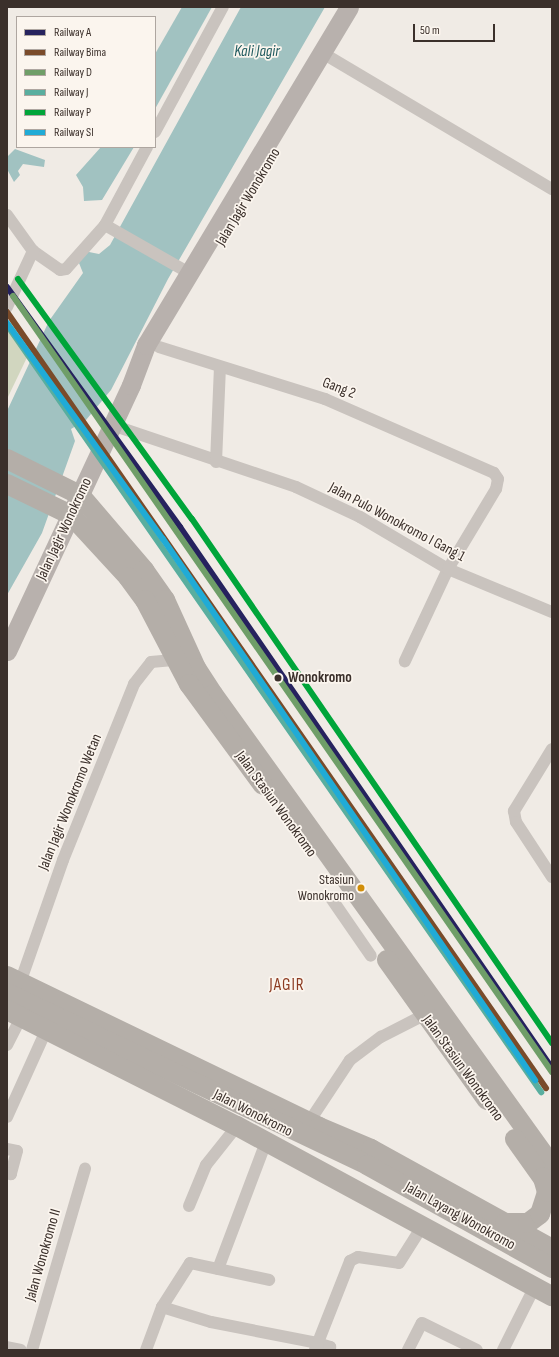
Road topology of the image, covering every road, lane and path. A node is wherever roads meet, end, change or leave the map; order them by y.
1 (223, 7) edge
2 (349, 7) edge
3 (362, 7) edge
4 (331, 58) junction
5 (156, 130) edge
6 (147, 148) edge
7 (552, 189) edge
8 (235, 208) junction
9 (7, 215) edge
10 (108, 227) junction
11 (33, 251) junction
12 (183, 270) junction
13 (7, 307) edge
14 (158, 347) junction
15 (220, 368) junction
16 (131, 385) junction
17 (112, 425) junction
18 (7, 459) edge
19 (216, 462) junction
20 (7, 484) edge
21 (80, 495) junction
22 (71, 515) junction
23 (448, 569) junction
24 (552, 612) edge
25 (7, 651) edge
26 (176, 660) junction
27 (406, 660) dead end
28 (552, 749) edge
29 (552, 878) edge
30 (332, 898) dead end
31 (350, 915) junction
32 (11, 984) edge
33 (28, 1003) junction
34 (7, 1010) edge
35 (53, 1015) junction
36 (424, 1015) junction
37 (7, 1045) edge
38 (7, 1117) edge
39 (237, 1126) junction
40 (307, 1127) junction
41 (266, 1142) junction
42 (7, 1149) edge
43 (85, 1169) dead end
44 (7, 1173) edge
45 (549, 1178) edge
46 (189, 1206) dead end
47 (505, 1223) junction
48 (423, 1225) junction
49 (552, 1249) edge
50 (218, 1269) junction
51 (546, 1279) edge
52 (270, 1280) dead end
53 (552, 1296) edge
54 (162, 1307) junction
55 (316, 1346) edge
56 (7, 1348) edge
57 (21, 1350) edge
58 (32, 1350) edge
59 (146, 1350) edge
60 (329, 1350) edge
61 (408, 1350) edge
62 (477, 1350) edge
63 (503, 1350) edge

1 - 5 street
2 - 8 main road, Jalan Jagir Wonokromo
3 - 4 main road, Jalan Jagir Wonokromo
4 - 7 street
4 - 8 main road, Jalan Jagir Wonokromo
6 - 10 street
8 - 12 main road, Jalan Jagir Wonokromo
8 - 14 main road, Jalan Jagir Wonokromo
9 - 11 street
10 - 11 street
10 - 12 street
11 - 13 street
12 - 16 main road, Jalan Jagir Wonokromo
14 - 15 street, Gang 2
14 - 16 main road, Jalan Jagir Wonokromo
15 - 19 street
15 - 23 street, Gang 2
16 - 17 main road, Jalan Jagir Wonokromo
17 - 19 street, Jalan Pulo Wonokromo I Gang 1
17 - 21 main road, Jalan Jagir Wonokromo
18 - 21 highway
19 - 23 street, Jalan Pulo Wonokromo I Gang 1
20 - 22 highway
21 - 22 main road, Jalan Jagir Wonokromo
21 - 45 highway, Jalan Stasiun Wonokromo
22 - 25 main road, Jalan Jagir Wonokromo
22 - 26 highway, Jalan Stasiun Wonokromo
23 - 24 street, Jalan Pulo Wonokromo I Gang 1
23 - 27 street
26 - 31 highway, Jalan Stasiun Wonokromo
26 - 32 street, Jalan Jagir Wonokromo Wetan
28 - 29 street
30 - 31 street
31 - 36 highway, Jalan Stasiun Wonokromo
32 - 33 highway, Jalan Wonokromo
32 - 40 highway, Jalan Wonokromo
33 - 35 highway, Jalan Wonokromo
33 - 37 street
34 - 39 highway, Jalan Wonokromo
35 - 38 street
35 - 40 highway, Jalan Wonokromo
36 - 40 street
36 - 45 highway, Jalan Stasiun Wonokromo
39 - 41 highway, Jalan Wonokromo
39 - 46 street
40 - 47 highway, Jalan Wonokromo
40 - 51 highway, Jalan Layang Wonokromo
40 - 51 highway, Jalan Wonokromo
41 - 48 highway, Jalan Wonokromo
41 - 50 street
42 - 44 street
43 - 58 street, Jalan Wonokromo II
45 - 47 highway
47 - 49 highway, Jalan Wonokromo
48 - 51 highway, Jalan Wonokromo
48 - 55 street
50 - 52 street
50 - 54 street
51 - 53 highway, Jalan Wonokromo
51 - 63 street
54 - 55 street
54 - 59 street
55 - 60 street
56 - 57 street
61 - 62 street

